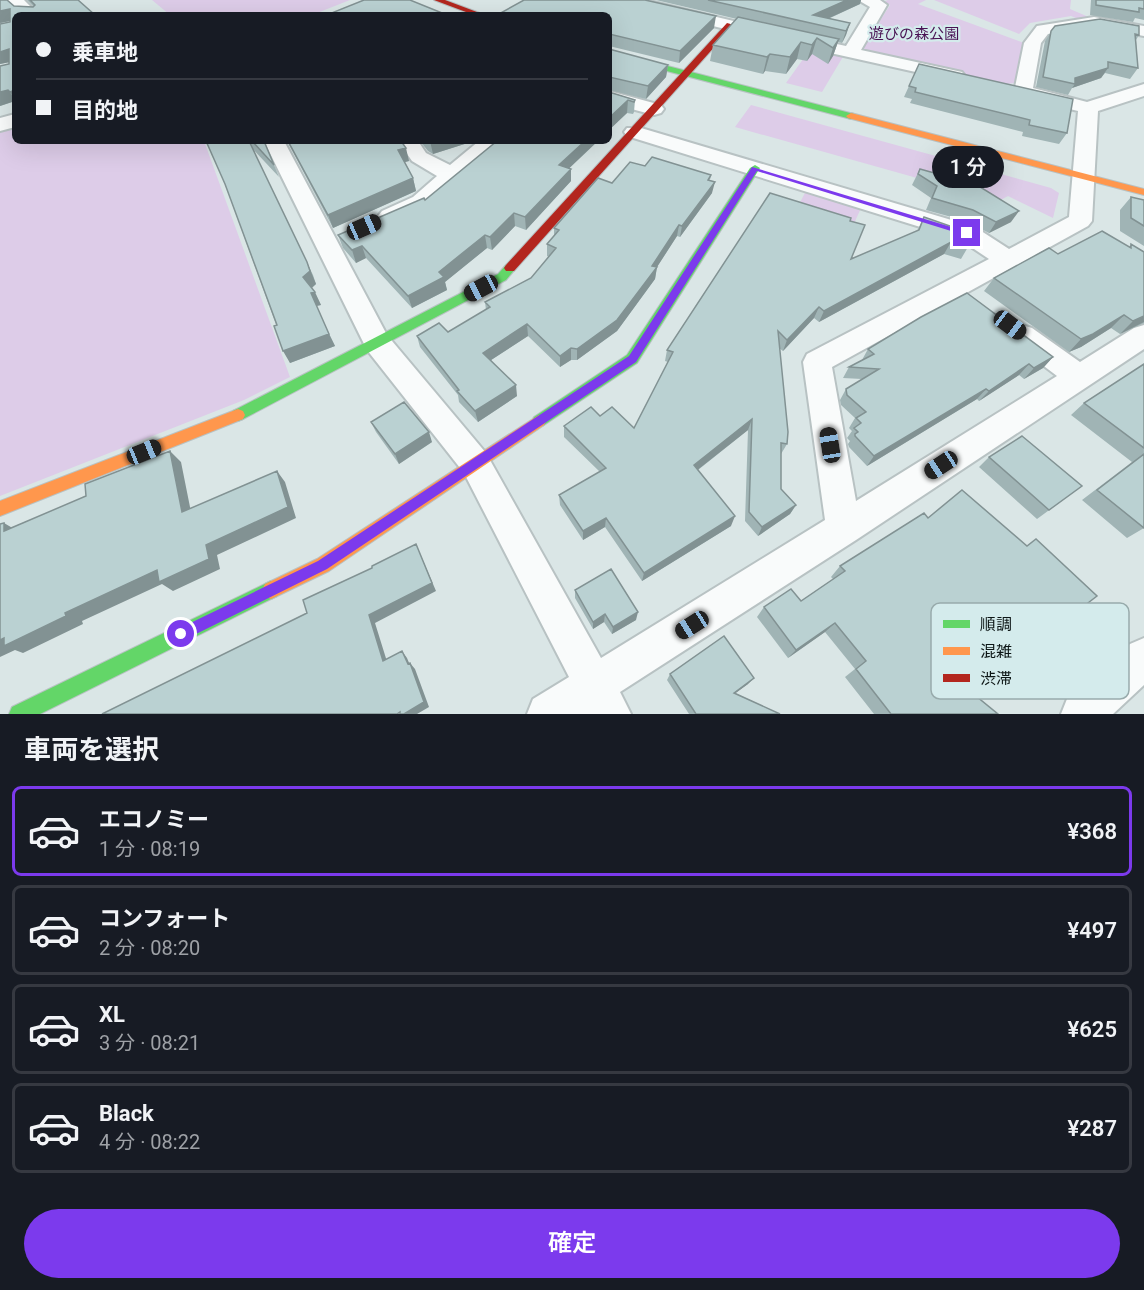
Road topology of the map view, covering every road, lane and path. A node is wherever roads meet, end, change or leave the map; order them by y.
1 (15, 0) edge
2 (438, 0) edge
3 (626, 0) edge
4 (866, 0) edge
5 (28, 12) edge
6 (472, 12) edge
7 (730, 26) junction
8 (1144, 31) edge
9 (851, 52) junction
10 (612, 54) edge
11 (687, 73) junction
12 (977, 81) edge
13 (1144, 90) edge
14 (612, 98) edge
15 (1088, 108) junction
16 (654, 109) junction
17 (634, 132) junction
18 (276, 144) edge
19 (410, 144) edge
20 (487, 144) edge
21 (755, 168) junction
22 (451, 175) junction
23 (1083, 176) junction
24 (1144, 192) edge
25 (368, 225) edge
26 (1008, 260) junction
27 (1005, 321) edge
28 (1144, 335) edge
29 (377, 342) junction
30 (1078, 377) junction
31 (474, 463) junction
32 (0, 509) edge
33 (844, 528) junction
34 (1144, 658) edge
35 (1129, 672) edge
36 (1099, 699) edge
37 (602, 700) edge
38 (20, 714) edge
39 (549, 714) edge
40 (1082, 714) edge

1 - 5 street
2 - 6 street
3 - 7 street
4 - 9 street
7 - 9 street
7 - 11 street
8 - 15 street
9 - 12 street
10 - 11 street
11 - 16 street
11 - 23 street
13 - 15 street
14 - 16 street
15 - 23 street
16 - 17 street
17 - 21 street
17 - 29 street
18 - 29 street
19 - 22 street
20 - 22 street
21 - 26 street
21 - 31 street
22 - 25 street
23 - 24 street
23 - 26 street
26 - 33 street
27 - 30 street
28 - 30 street
29 - 31 street
29 - 32 street
30 - 33 street
31 - 37 street
31 - 38 street
33 - 37 street
34 - 35 street
36 - 40 street
37 - 39 street

